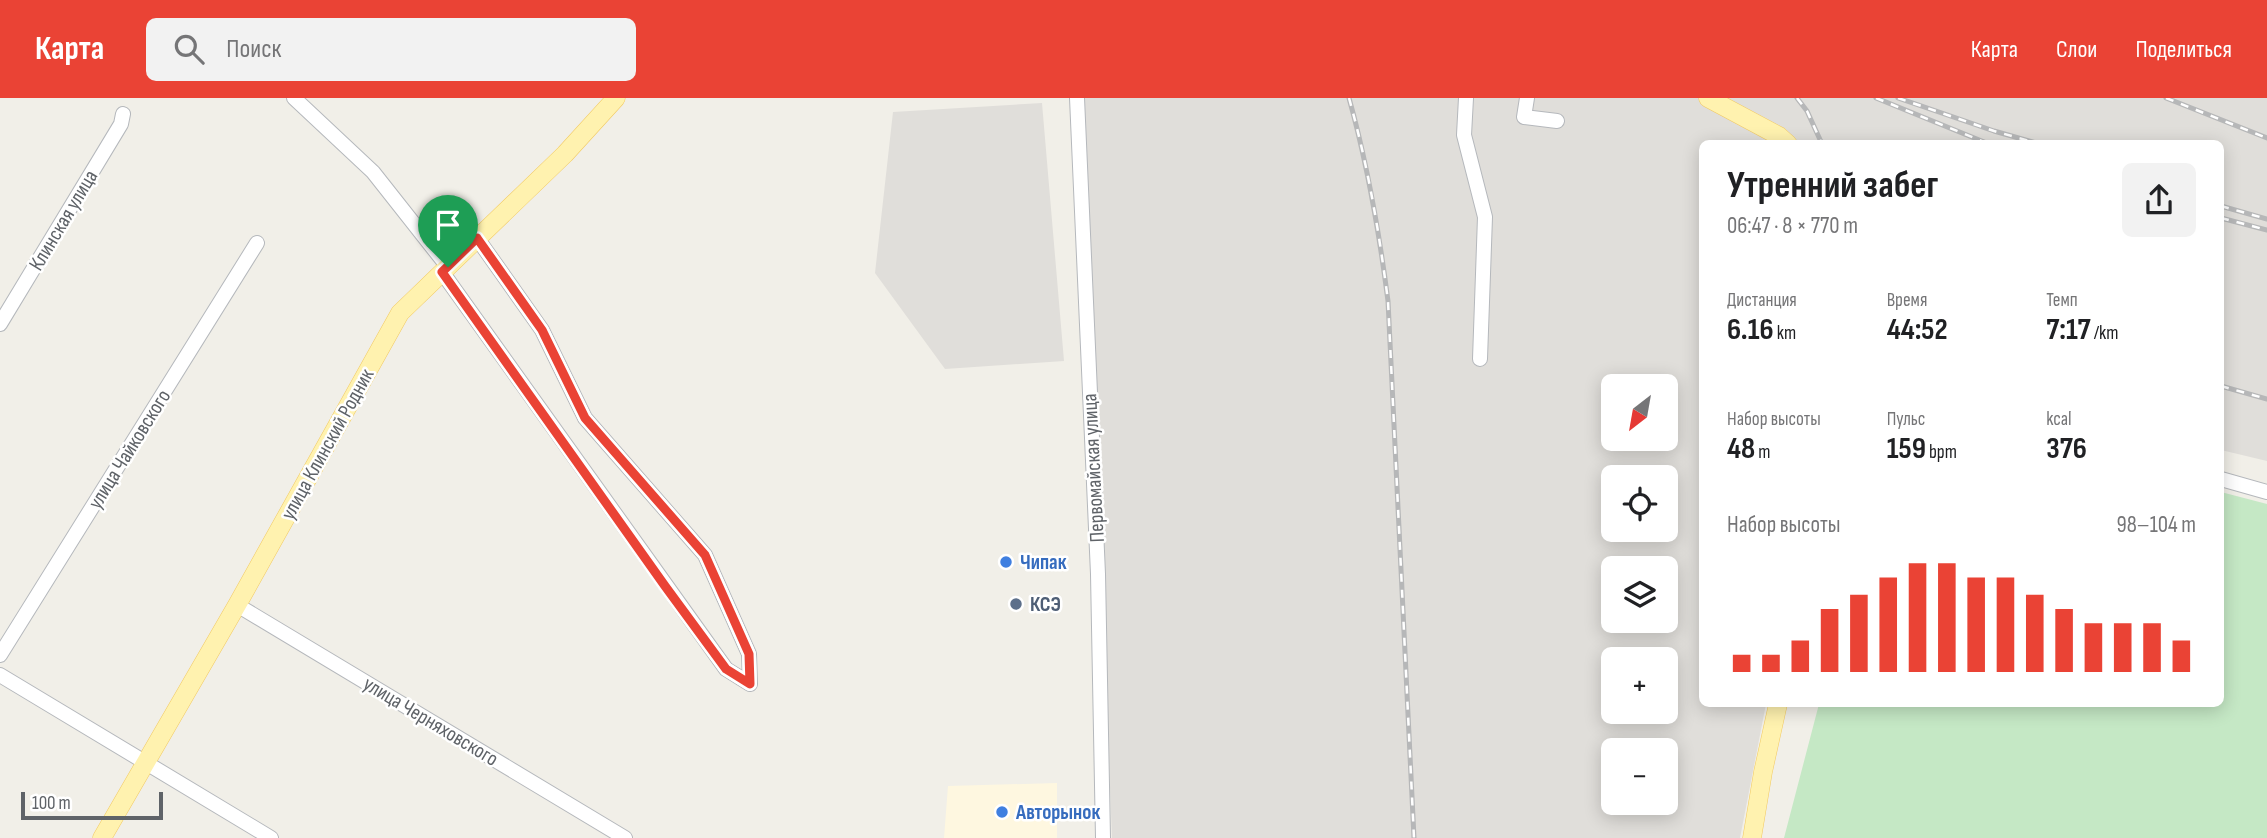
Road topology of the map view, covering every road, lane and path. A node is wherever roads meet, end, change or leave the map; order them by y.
1 (294, 98) edge
2 (616, 98) edge
3 (1077, 98) edge
4 (1466, 98) edge
5 (1527, 98) edge
6 (1708, 98) edge
7 (123, 114) dead end
8 (1557, 121) dead end
9 (1784, 140) edge
10 (477, 238) junction
11 (257, 243) dead end
12 (445, 270) junction
13 (0, 324) edge
14 (1480, 359) dead end
15 (2224, 480) edge
16 (2267, 492) edge
17 (237, 605) junction
18 (0, 655) edge
19 (0, 675) edge
20 (1777, 707) edge
21 (145, 764) junction
22 (102, 838) edge
23 (271, 838) edge
24 (625, 838) edge
25 (1103, 838) edge
26 (1752, 838) edge

1 - 12 street
2 - 10 main road, улица Клинский Родник
3 - 25 street, Первомайская улица
4 - 14 street
5 - 8 street
6 - 9 main road
7 - 13 street, Клинская улица
10 - 12 main road, улица Клинский Родник
10 - 12 street
11 - 18 street, улица Чайковского
12 - 17 main road, улица Клинский Родник
15 - 16 street
17 - 21 main road, улица Клинский Родник
17 - 24 street, улица Черняховского
19 - 21 street
20 - 26 main road
21 - 22 main road, улица Клинский Родник
21 - 23 street

